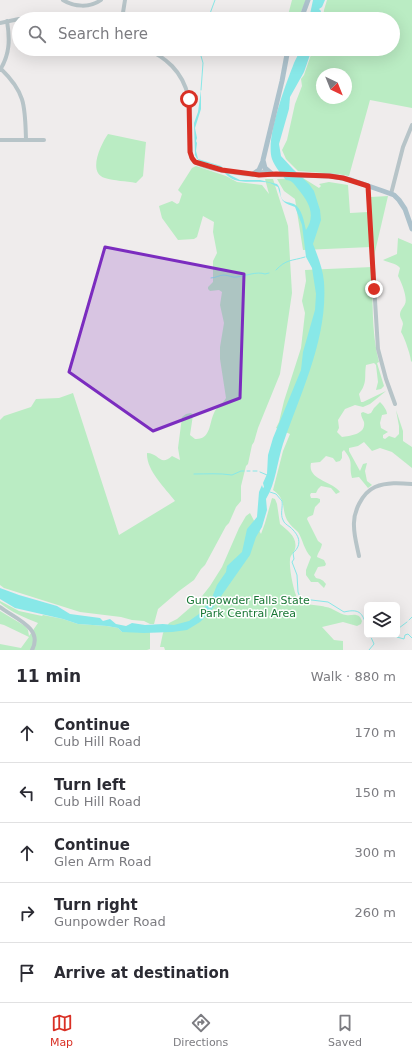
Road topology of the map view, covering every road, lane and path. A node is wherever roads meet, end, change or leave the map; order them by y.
1 (63, 0) edge
2 (100, 0) edge
3 (125, 0) edge
4 (308, 0) edge
5 (123, 12) edge
6 (304, 12) edge
7 (12, 20) edge
8 (7, 21) junction
9 (0, 23) edge
10 (160, 56) edge
11 (287, 56) edge
12 (0, 69) edge
13 (412, 125) edge
14 (0, 140) edge
15 (26, 140) junction
16 (44, 140) dead end
17 (263, 160) junction
18 (266, 170) junction
19 (253, 174) junction
20 (274, 174) junction
21 (368, 186) junction
22 (391, 194) junction
23 (412, 229) edge
24 (395, 404) dead end
25 (412, 484) edge
26 (360, 556) dead end
27 (0, 607) edge
28 (32, 650) edge

1 - 2 street
3 - 5 street
4 - 6 main road
7 - 8 street
8 - 9 street
8 - 12 street
10 - 19 street
11 - 17 main road
12 - 15 street
13 - 22 street
14 - 15 street
15 - 16 street
17 - 18 main road
17 - 19 main road
18 - 19 street
18 - 20 main road
19 - 20 main road
20 - 21 main road
21 - 22 main road
21 - 24 street
22 - 23 main road
25 - 26 street
27 - 28 street

